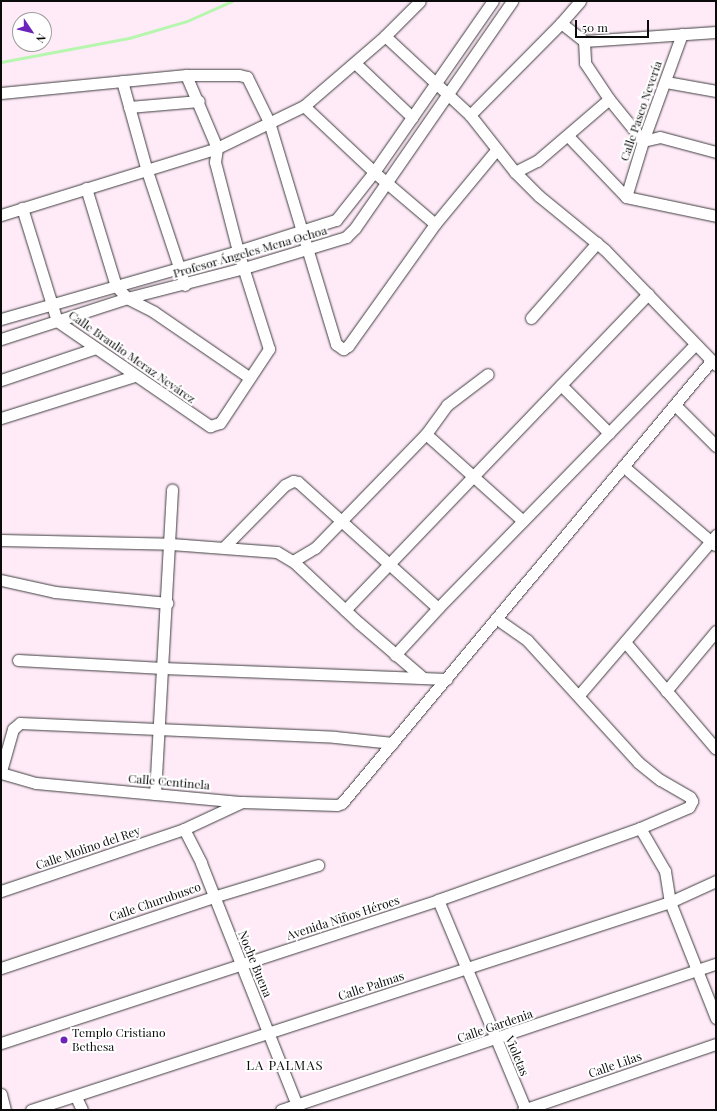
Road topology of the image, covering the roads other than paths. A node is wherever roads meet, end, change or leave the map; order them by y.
1 (420, 1) edge
2 (493, 1) edge
3 (512, 1) edge
4 (580, 1) edge
5 (561, 23) junction
6 (716, 32) edge
7 (682, 34) junction
8 (385, 36) junction
9 (584, 41) junction
10 (355, 63) junction
11 (186, 75) junction
12 (122, 81) junction
13 (666, 82) junction
14 (435, 83) junction
15 (716, 91) edge
16 (1, 93) edge
17 (447, 94) junction
18 (608, 99) junction
19 (199, 101) junction
20 (304, 106) junction
21 (129, 107) junction
22 (470, 115) junction
23 (412, 117) junction
24 (269, 122) junction
25 (568, 136) junction
26 (643, 141) junction
27 (217, 148) junction
28 (497, 149) junction
29 (716, 152) edge
30 (147, 170) junction
31 (374, 172) junction
32 (515, 172) junction
33 (386, 182) junction
34 (86, 188) junction
35 (626, 197) junction
36 (22, 208) junction
37 (1, 215) edge
38 (716, 216) edge
39 (435, 224) junction
40 (302, 232) junction
41 (597, 243) junction
42 (307, 250) junction
43 (238, 251) junction
44 (179, 268) junction
45 (244, 268) junction
46 (185, 285) junction
47 (116, 286) junction
48 (648, 294) junction
49 (127, 298) junction
50 (51, 305) junction
51 (531, 318) dead end
52 (1, 319) edge
53 (57, 321) junction
54 (1, 339) edge
55 (695, 345) junction
56 (96, 348) junction
57 (714, 363) edge
58 (488, 374) dead end
59 (134, 376) junction
60 (250, 378) junction
61 (1, 380) edge
62 (561, 385) junction
63 (675, 405) junction
64 (1, 418) edge
65 (609, 432) junction
66 (426, 434) junction
67 (716, 446) edge
68 (623, 466) junction
69 (474, 475) junction
70 (172, 489) dead end
71 (523, 521) junction
72 (342, 522) junction
73 (1, 540) edge
74 (714, 541) edge
75 (171, 544) junction
76 (224, 547) junction
77 (293, 561) junction
78 (390, 563) junction
79 (1, 580) edge
80 (167, 603) junction
81 (438, 608) junction
82 (345, 610) junction
83 (496, 618) junction
84 (716, 631) edge
85 (625, 642) junction
86 (396, 655) junction
87 (18, 660) dead end
88 (163, 668) junction
89 (422, 677) junction
90 (447, 678) junction
91 (666, 691) junction
92 (579, 695) junction
93 (158, 731) junction
94 (393, 743) junction
95 (716, 748) edge
96 (1, 772) edge
97 (155, 794) junction
98 (242, 802) junction
99 (640, 828) junction
100 (184, 829) junction
101 (318, 865) dead end
102 (716, 881) edge
103 (1, 890) edge
104 (213, 897) junction
105 (438, 900) junction
106 (670, 902) junction
107 (716, 964) edge
108 (241, 965) junction
109 (1, 968) edge
110 (467, 969) junction
111 (698, 970) junction
112 (716, 1018) edge
113 (269, 1033) junction
114 (496, 1040) junction
115 (1, 1043) edge
116 (716, 1044) edge
117 (1, 1094) edge
118 (76, 1097) junction
119 (298, 1108) edge
120 (5, 1110) edge
121 (31, 1110) edge
122 (82, 1110) edge
123 (281, 1110) edge
124 (525, 1110) edge

1 - 8 street
2 - 14 street, Profesor Ángeles Mena Ochoa
3 - 17 street, Profesor Ángeles Mena Ochoa
4 - 5 street
5 - 9 street
5 - 22 street
6 - 7 street
7 - 9 street
7 - 13 street, Calle Paseo Nevería
8 - 10 street
8 - 14 street
9 - 18 street
10 - 20 street
10 - 23 street
11 - 12 street
11 - 19 street
11 - 24 street
12 - 16 street
12 - 21 street
13 - 15 street
13 - 26 street, Calle Paseo Nevería
14 - 17 street
14 - 23 street, Profesor Ángeles Mena Ochoa
17 - 22 street
17 - 33 street, Profesor Ángeles Mena Ochoa
18 - 25 street
18 - 26 street
19 - 21 street
19 - 27 street
20 - 24 street
20 - 31 street
21 - 30 street
22 - 28 street
23 - 31 street, Profesor Ángeles Mena Ochoa
24 - 27 street
24 - 40 street
25 - 32 street
25 - 35 street
26 - 29 street
26 - 35 street, Calle Paseo Nevería
27 - 30 street
27 - 43 street
28 - 32 street
28 - 39 street
30 - 34 street
30 - 44 street
31 - 33 street
31 - 40 street, Profesor Ángeles Mena Ochoa
32 - 41 street
33 - 39 street
33 - 42 street, Profesor Ángeles Mena Ochoa
34 - 36 street
34 - 47 street
35 - 38 street
36 - 37 street
36 - 50 street, Calle Braulio Meraz Nevárez
39 - 42 street
40 - 42 street
40 - 43 street, Profesor Ángeles Mena Ochoa
41 - 48 street
41 - 51 street
42 - 45 street, Profesor Ángeles Mena Ochoa
43 - 44 street, Profesor Ángeles Mena Ochoa
43 - 45 street
44 - 46 street
44 - 47 street, Profesor Ángeles Mena Ochoa
45 - 46 street, Profesor Ángeles Mena Ochoa
45 - 60 street
46 - 49 street, Profesor Ángeles Mena Ochoa
47 - 49 street
47 - 50 street, Profesor Ángeles Mena Ochoa
48 - 55 street
48 - 62 street
49 - 53 street, Profesor Ángeles Mena Ochoa
49 - 60 street
50 - 52 street, Profesor Ángeles Mena Ochoa
50 - 53 street, Calle Braulio Meraz Nevárez
53 - 54 street, Profesor Ángeles Mena Ochoa
53 - 56 street, Calle Braulio Meraz Nevárez
55 - 57 street
55 - 65 street
56 - 59 street, Calle Braulio Meraz Nevárez
56 - 61 street
57 - 63 street
58 - 66 street
59 - 60 street, Calle Braulio Meraz Nevárez
59 - 64 street
62 - 65 street
62 - 69 street
63 - 67 street
63 - 68 street
65 - 71 street
66 - 69 street
66 - 72 street
68 - 74 street
68 - 83 street
69 - 71 street
69 - 78 street
70 - 75 street
71 - 81 street
72 - 76 street
72 - 77 street
72 - 78 street
73 - 75 street
74 - 85 street
75 - 76 street
75 - 80 street
76 - 77 street
77 - 82 street
78 - 81 street
78 - 82 street
79 - 80 street
80 - 88 street
81 - 86 street
82 - 86 street
83 - 90 street
83 - 92 street
84 - 91 street
85 - 91 street
85 - 92 street
86 - 89 street
87 - 88 street
88 - 89 street
88 - 93 street
89 - 90 street
90 - 94 street
91 - 95 street
92 - 99 street, Avenida Niños Héroes
93 - 94 street
93 - 96 street
93 - 97 street
94 - 98 street, Calle Centinela
96 - 97 street, Calle Centinela
97 - 98 street, Calle Centinela
98 - 100 street, Calle Molino del Rey
99 - 105 street, Avenida Niños Héroes
99 - 106 street
100 - 103 street, Calle Molino del Rey
100 - 104 street, Noche Buena
101 - 104 street, Calle Churubusco
102 - 106 street, Calle Palmas
104 - 108 street, Noche Buena
104 - 109 street, Calle Churubusco
105 - 108 street, Avenida Niños Héroes
105 - 110 street, Violetas
106 - 110 street, Calle Palmas
106 - 111 street
107 - 111 street, Calle Gardenia
108 - 113 street, Noche Buena
108 - 115 street, Avenida Niños Héroes
110 - 113 street, Calle Palmas
110 - 114 street, Violetas
111 - 112 street
111 - 114 street, Calle Gardenia
113 - 118 street, Calle Palmas
113 - 119 street, Noche Buena
114 - 119 street, Calle Gardenia
114 - 124 street, Violetas
116 - 124 street, Calle Lilas
117 - 120 street
118 - 121 street, Calle Palmas
118 - 122 street
119 - 123 street, Calle Gardenia

